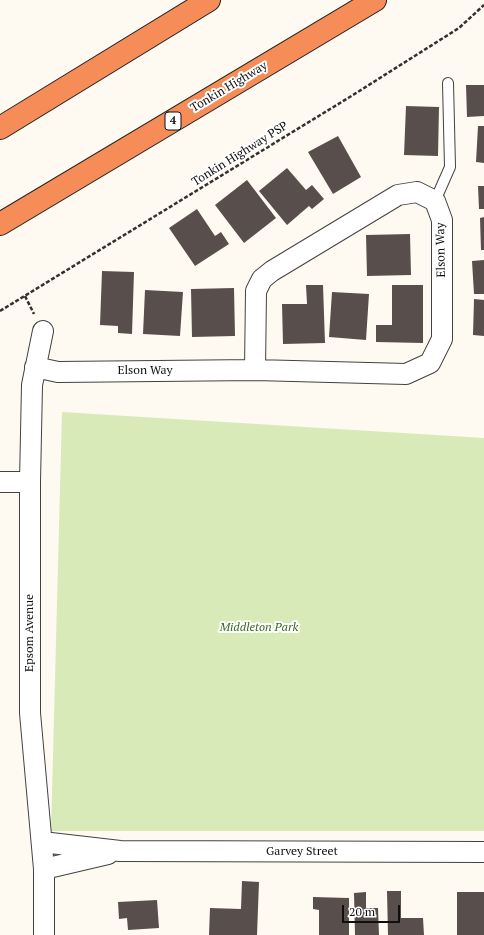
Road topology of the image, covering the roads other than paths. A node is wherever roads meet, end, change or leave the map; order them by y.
1 (209, 0) edge
2 (375, 0) edge
3 (448, 83) dead end
4 (0, 128) edge
5 (435, 201) junction
6 (0, 224) edge
7 (43, 331) dead end
8 (35, 367) junction
9 (255, 370) junction
10 (0, 482) edge
11 (30, 482) junction
12 (42, 842) junction
13 (120, 851) junction
14 (484, 852) edge
15 (44, 869) junction
16 (44, 935) edge

1 - 4 highway
2 - 6 highway, Tonkin Highway / 4
3 - 5 lane
5 - 9 street
5 - 9 street, Elson Way
7 - 8 street, Epsom Avenue
8 - 9 street, Elson Way
8 - 11 street, Epsom Avenue
10 - 11 street
11 - 12 street, Epsom Avenue
12 - 13 street, Garvey Street
12 - 15 street, Epsom Avenue
13 - 14 street, Garvey Street
13 - 15 street, Garvey Street
15 - 16 street, Epsom Avenue

